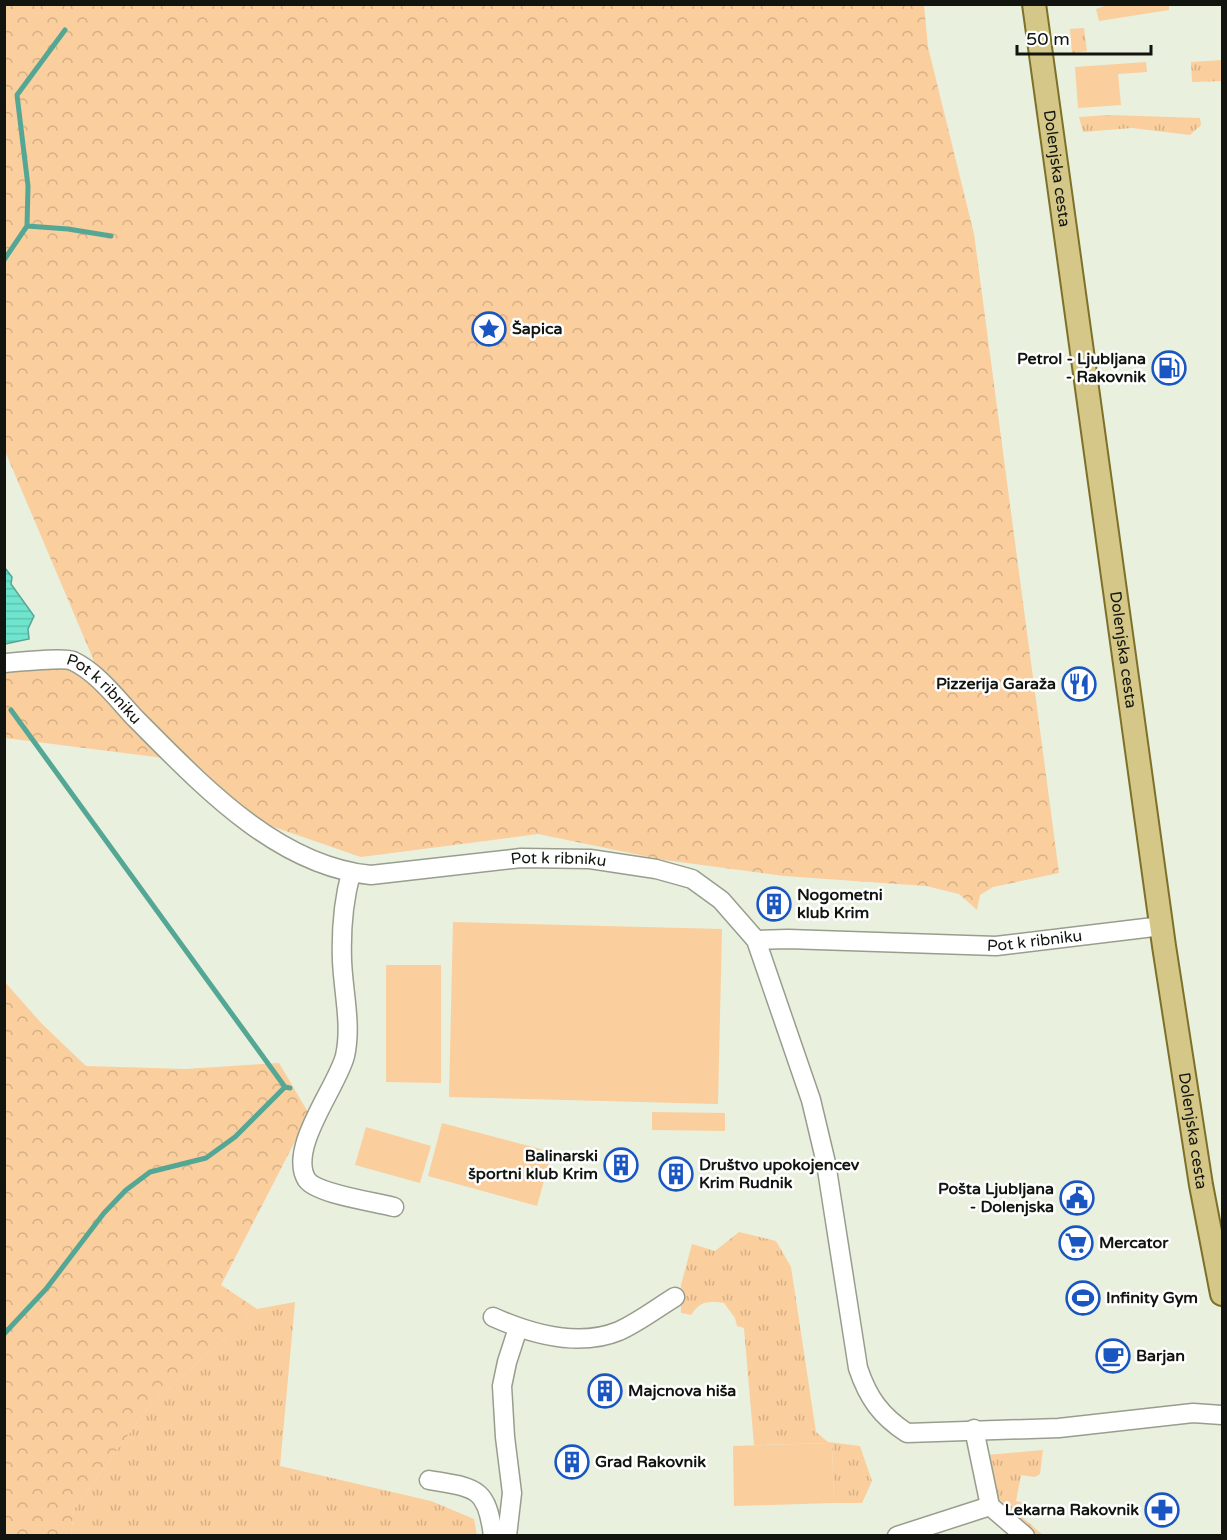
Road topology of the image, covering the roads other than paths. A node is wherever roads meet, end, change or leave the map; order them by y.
1 (1034, 4) edge
2 (4, 663) edge
3 (351, 873) junction
4 (1162, 926) junction
5 (756, 940) junction
6 (394, 1207) dead end
7 (1222, 1294) edge
8 (675, 1297) dead end
9 (493, 1317) dead end
10 (518, 1328) junction
11 (1222, 1415) edge
12 (974, 1429) junction
13 (429, 1480) dead end
14 (990, 1506) junction
15 (493, 1536) edge
16 (507, 1536) edge
17 (897, 1536) edge
18 (1025, 1536) edge

1 - 4 main road, Dolenjska cesta
2 - 3 street, Pot k ribniku
3 - 5 street, Pot k ribniku
3 - 6 street
4 - 5 street, Pot k ribniku
4 - 7 main road, Dolenjska cesta
5 - 12 street
8 - 10 street
9 - 10 street
10 - 16 street
11 - 12 street
12 - 14 street
13 - 15 street
14 - 17 street
14 - 18 street

